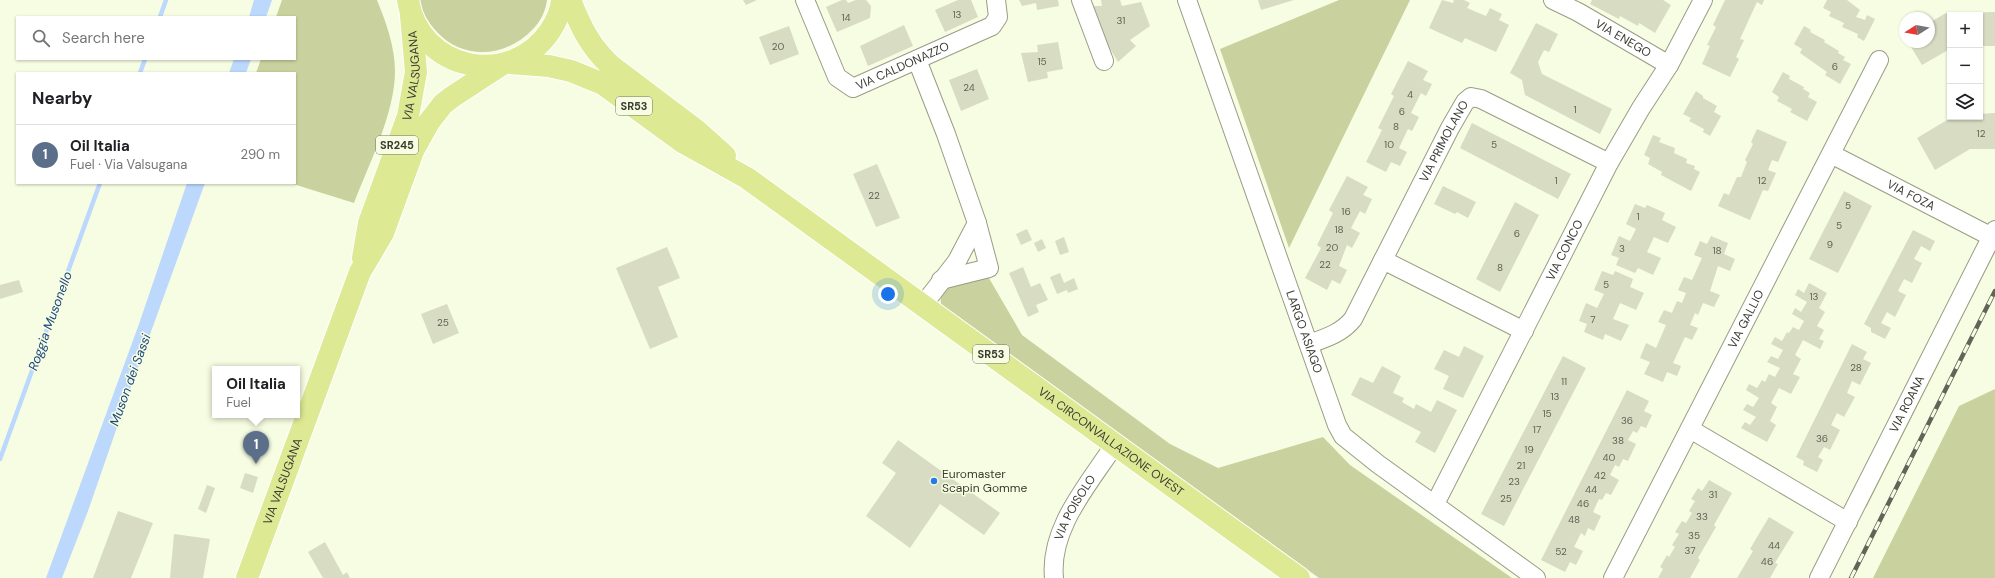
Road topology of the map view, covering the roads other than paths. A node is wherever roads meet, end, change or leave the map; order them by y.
1 (562, 0) edge
2 (570, 0) edge
3 (805, 0) edge
4 (1081, 0) edge
5 (1187, 0) edge
6 (1553, 0) edge
7 (1703, 0) edge
8 (408, 6) edge
9 (1575, 6) edge
10 (997, 8) edge
11 (917, 60) junction
12 (1879, 60) dead end
13 (1104, 61) dead end
14 (505, 64) junction
15 (1669, 65) junction
16 (1831, 154) junction
17 (1609, 163) junction
18 (747, 178) junction
19 (977, 223) junction
20 (1993, 233) edge
21 (1383, 260) junction
22 (360, 272) junction
23 (941, 280) junction
24 (923, 305) junction
25 (1524, 332) junction
26 (1309, 344) junction
27 (1690, 429) junction
28 (1115, 444) junction
29 (1435, 504) junction
30 (1848, 522) junction
31 (247, 578) edge
32 (1054, 578) edge
33 (1299, 578) edge
34 (1536, 578) edge
35 (1613, 578) edge
36 (1819, 578) edge

1 - 14 main road, VIA CIRCONVALLAZIONE OVEST / SR53
2 - 18 main road, VIA CIRCONVALLAZIONE OVEST / SR53
3 - 11 street, VIA CALDONAZZO
4 - 13 street
5 - 26 street, LARGO ASIAGO
6 - 9 street, VIA ENEGO
7 - 15 street, VIA CONCO
8 - 14 main road, VIA CIRCONVALLAZIONE OVEST / SR53
8 - 22 main road, VIA VALSUGANA / SR245
9 - 15 street, VIA ENEGO
10 - 11 street, VIA CALDONAZZO
11 - 19 street
12 - 16 street, VIA GALLIO
14 - 18 main road, VIA CIRCONVALLAZIONE OVEST / SR53
14 - 22 main road, VIA VALSUGANA / SR245
15 - 17 street, VIA CONCO
16 - 20 street, VIA FOZA
16 - 27 street, VIA GALLIO
17 - 21 street, VIA PRIMOLANO
17 - 25 street, VIA CONCO
18 - 24 main road, VIA CIRCONVALLAZIONE OVEST / SR53
19 - 23 street
19 - 23 street
20 - 30 street, VIA ROANA
21 - 25 street
21 - 26 street, VIA PRIMOLANO
22 - 31 main road, VIA VALSUGANA / SR245
23 - 24 street
24 - 28 main road, VIA CIRCONVALLAZIONE OVEST / SR53
25 - 29 street, VIA CONCO
26 - 29 street, LARGO ASIAGO
27 - 30 street
27 - 35 street, VIA GALLIO
28 - 32 street, VIA POISOLO
28 - 33 main road, VIA CIRCONVALLAZIONE OVEST / SR53
29 - 34 street, LARGO ASIAGO
30 - 36 street, VIA ROANA

